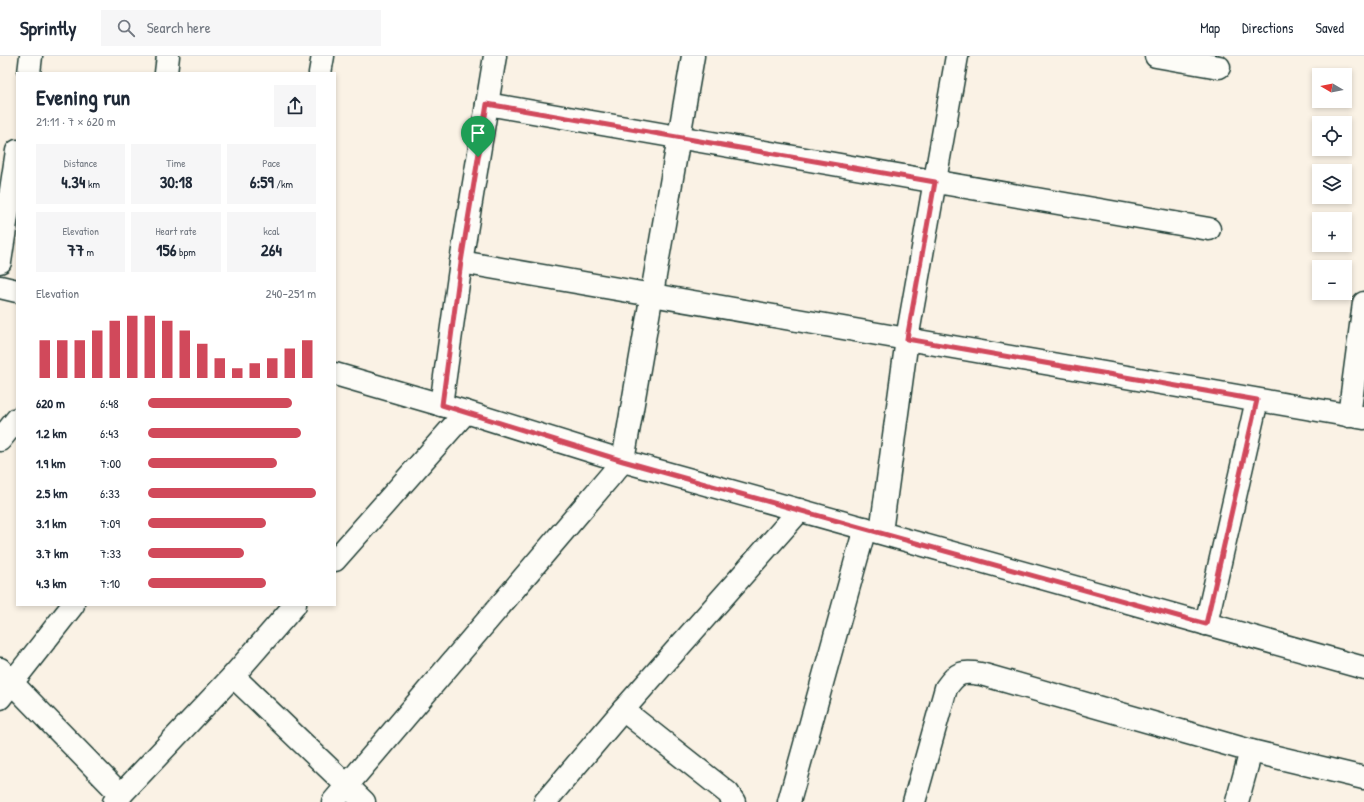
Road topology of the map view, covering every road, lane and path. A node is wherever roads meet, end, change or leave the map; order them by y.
1 (32, 56) edge
2 (168, 56) edge
3 (323, 56) edge
4 (495, 56) edge
5 (693, 56) edge
6 (957, 56) edge
7 (1156, 56) edge
8 (1219, 67) dead end
9 (29, 72) edge
10 (166, 72) edge
11 (320, 72) edge
12 (487, 104) junction
13 (679, 138) junction
14 (16, 158) edge
15 (935, 182) junction
16 (1209, 229) dead end
17 (0, 262) edge
18 (461, 262) junction
19 (0, 287) edge
20 (16, 291) edge
21 (652, 295) junction
22 (1364, 303) edge
23 (907, 339) junction
24 (336, 374) edge
25 (1257, 400) junction
26 (442, 405) junction
27 (466, 412) junction
28 (1356, 417) edge
29 (16, 421) edge
30 (0, 440) edge
31 (623, 461) junction
32 (800, 510) junction
33 (873, 530) junction
34 (336, 559) edge
35 (72, 606) edge
36 (294, 606) edge
37 (1206, 624) junction
38 (1364, 668) edge
39 (233, 676) junction
40 (4, 683) edge
41 (624, 710) junction
42 (1251, 751) junction
43 (1364, 778) edge
44 (340, 794) edge
45 (117, 798) edge
46 (364, 802) edge
47 (545, 802) edge
48 (734, 802) edge
49 (789, 802) edge
50 (914, 802) edge
51 (1237, 802) edge

1 - 9 street
2 - 10 street
3 - 11 street
4 - 12 street
5 - 13 street
6 - 15 street
7 - 8 street
12 - 13 street
12 - 18 street
13 - 15 street
13 - 21 street
14 - 17 street
15 - 16 street
15 - 23 street
18 - 21 street
18 - 26 street
19 - 20 street
21 - 23 street
21 - 31 street
22 - 28 street
23 - 25 street
23 - 33 street
24 - 26 street
25 - 28 street
25 - 37 street
26 - 27 street
27 - 31 street
27 - 34 street
29 - 30 street
31 - 32 street
31 - 44 street
32 - 33 street
32 - 41 street
33 - 37 street
33 - 49 street
35 - 40 street
36 - 39 street
37 - 38 street
39 - 44 street
39 - 45 street
40 - 45 street
41 - 47 street
41 - 48 street
42 - 43 street
42 - 50 street
42 - 51 street
44 - 46 street

